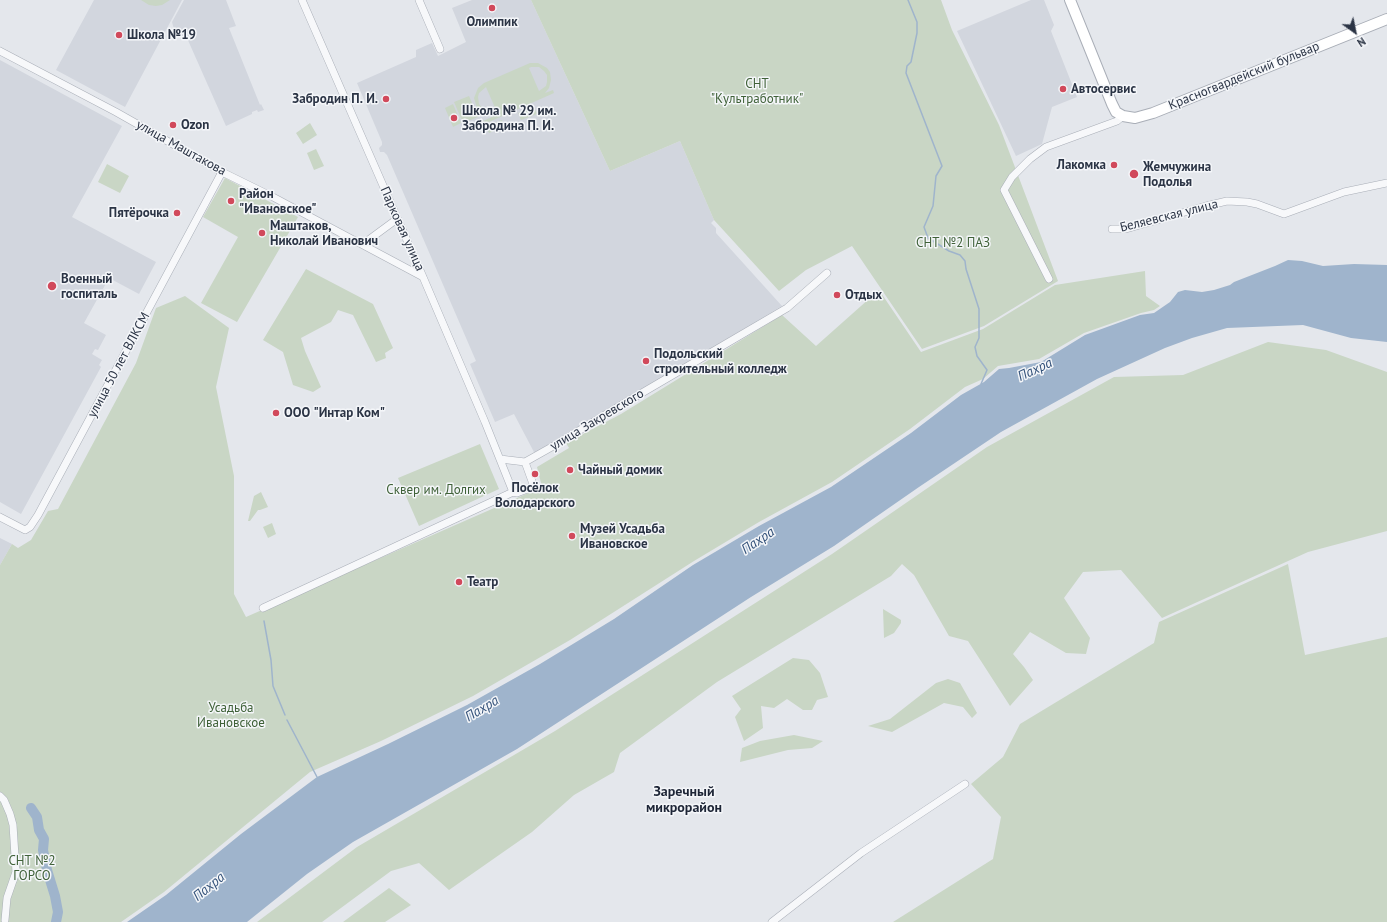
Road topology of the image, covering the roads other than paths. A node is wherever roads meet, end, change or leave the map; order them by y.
1 (302, 0) edge
2 (419, 0) edge
3 (1070, 0) edge
4 (1387, 19) edge
5 (440, 49) dead end
6 (0, 51) edge
7 (1122, 116) junction
8 (222, 172) junction
9 (1387, 183) edge
10 (397, 219) junction
11 (1112, 229) dead end
12 (363, 244) junction
13 (827, 273) dead end
14 (423, 277) junction
15 (1049, 279) dead end
16 (500, 459) junction
17 (526, 462) junction
18 (513, 492) junction
19 (0, 517) edge
20 (263, 608) dead end
21 (965, 784) dead end
22 (0, 796) edge
23 (5, 920) dead end
24 (772, 922) edge

1 - 10 street, Парковая улица
2 - 5 street
3 - 7 main road
4 - 7 main road, Красногвардейский бульвар
6 - 8 street, улица Маштакова
7 - 15 street
8 - 12 street, улица Маштакова
8 - 19 street, улица 50 лет ВЛКСМ
9 - 11 street, Беляевская улица
10 - 12 street
10 - 14 street, Парковая улица
12 - 14 street, улица Маштакова
13 - 17 street, улица Закревского
14 - 16 street, Парковая улица
16 - 17 street
16 - 18 street, Парковая улица
17 - 18 street
18 - 20 street
21 - 24 street
22 - 23 street

